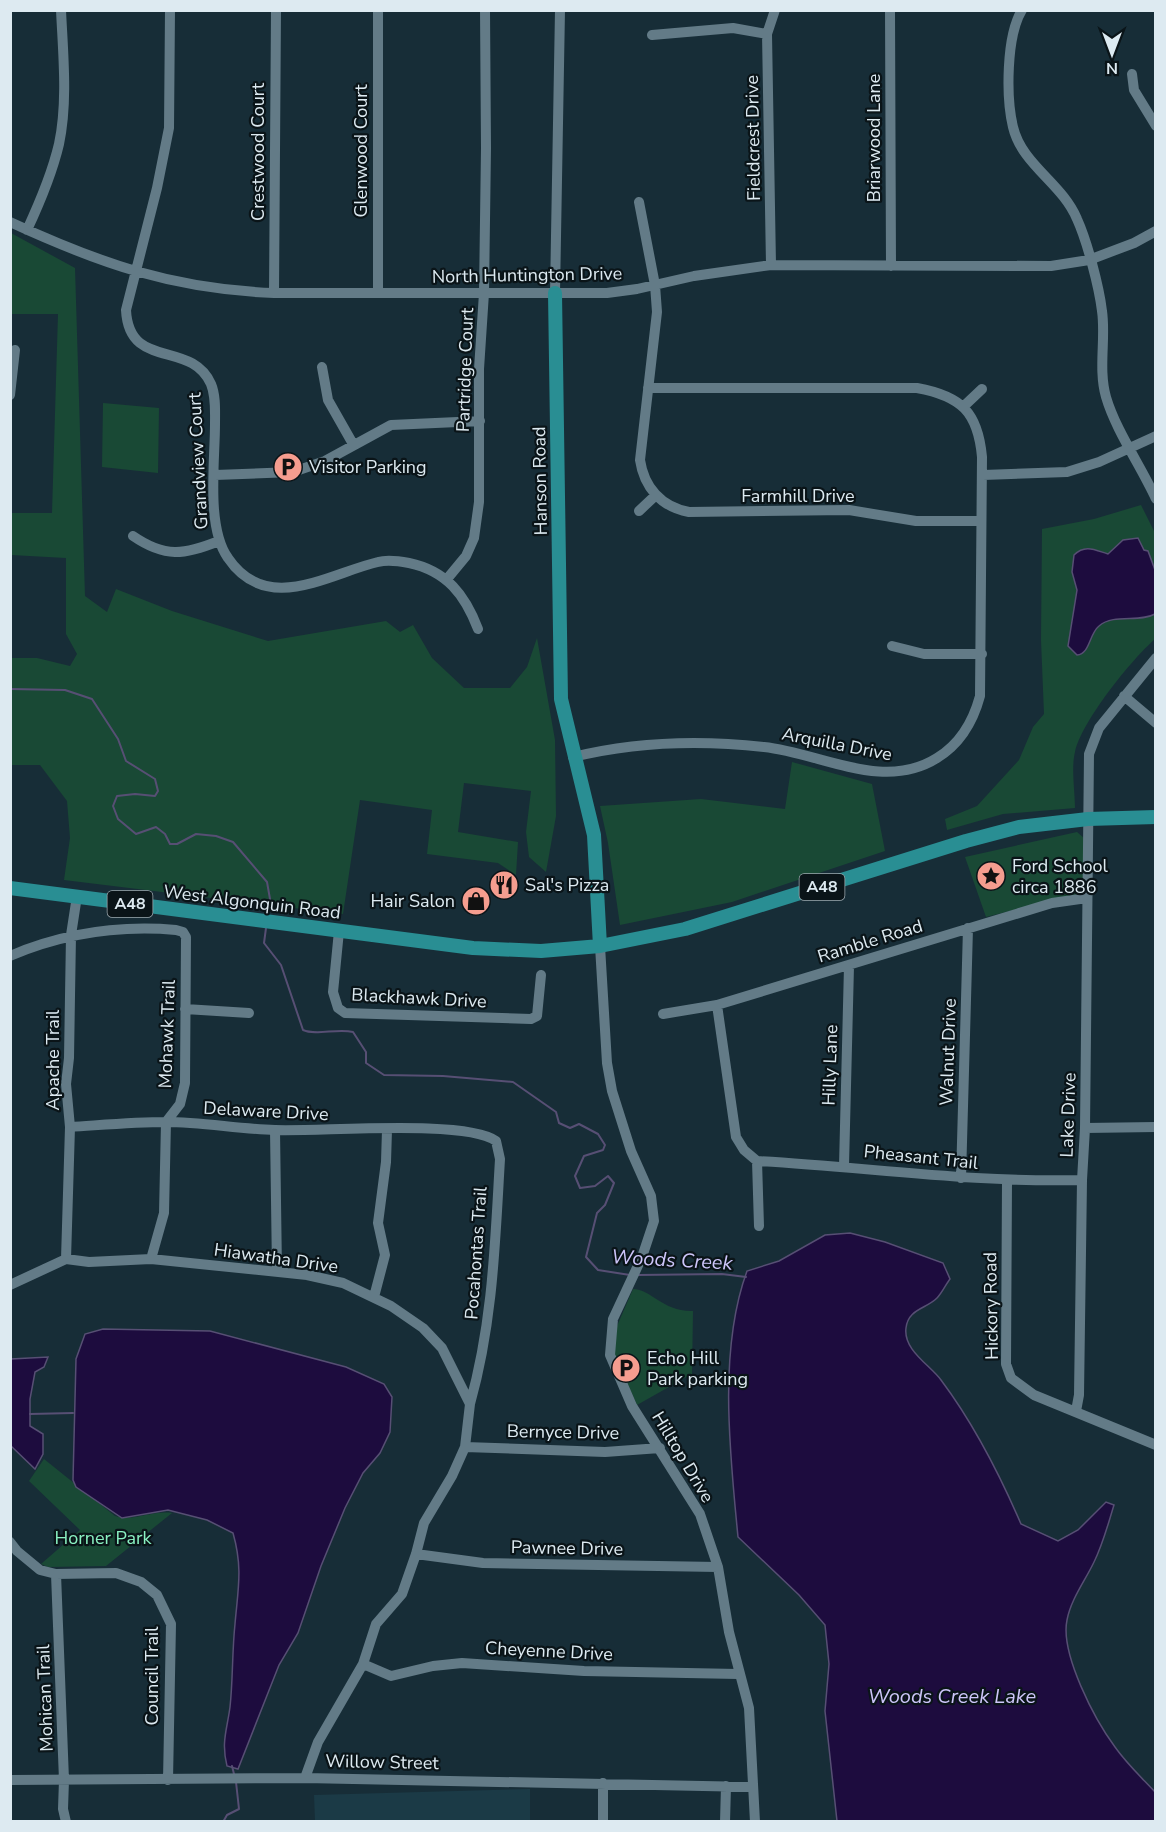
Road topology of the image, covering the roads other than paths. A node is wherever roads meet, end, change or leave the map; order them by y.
1 (61, 10) edge
2 (170, 10) edge
3 (276, 10) edge
4 (378, 10) edge
5 (485, 10) edge
6 (560, 10) edge
7 (775, 10) edge
8 (890, 10) edge
9 (1022, 10) edge
10 (767, 34) junction
11 (652, 35) dead end
12 (1132, 74) dead end
13 (1155, 126) edge
14 (639, 202) dead end
15 (10, 222) edge
16 (27, 230) junction
17 (1155, 231) edge
18 (1089, 260) junction
19 (771, 265) junction
20 (891, 266) junction
21 (136, 273) junction
22 (655, 285) junction
23 (378, 292) junction
24 (274, 293) junction
25 (484, 293) junction
26 (555, 293) junction
27 (15, 350) dead end
28 (322, 367) dead end
29 (648, 388) junction
30 (982, 389) dead end
31 (10, 394) edge
32 (964, 406) junction
33 (480, 422) junction
34 (1155, 436) edge
35 (352, 444) junction
36 (1131, 448) junction
37 (215, 475) junction
38 (982, 475) junction
39 (656, 495) junction
40 (1155, 499) edge
41 (639, 511) dead end
42 (981, 521) junction
43 (133, 536) dead end
44 (219, 542) junction
45 (447, 579) junction
46 (478, 629) dead end
47 (892, 646) dead end
48 (982, 654) junction
49 (1155, 658) edge
50 (1124, 696) junction
51 (1155, 723) edge
52 (573, 757) junction
53 (1155, 817) edge
54 (1088, 819) junction
55 (10, 888) edge
56 (77, 896) junction
57 (1087, 898) junction
58 (968, 928) junction
59 (339, 931) junction
60 (71, 935) junction
61 (600, 946) junction
62 (10, 956) edge
63 (849, 966) junction
64 (541, 975) dead end
65 (717, 1005) junction
66 (185, 1009) junction
67 (249, 1013) dead end
68 (663, 1014) dead end
69 (166, 1122) junction
70 (70, 1126) junction
71 (1155, 1127) edge
72 (1085, 1128) junction
73 (387, 1130) junction
74 (275, 1131) junction
75 (460, 1131) joint
76 (757, 1161) junction
77 (844, 1166) junction
78 (961, 1178) junction
79 (1082, 1180) junction
80 (1007, 1181) junction
81 (759, 1226) dead end
82 (66, 1259) junction
83 (151, 1259) junction
84 (277, 1271) junction
85 (10, 1285) edge
86 (374, 1297) junction
87 (470, 1404) junction
88 (1076, 1412) junction
89 (1155, 1445) edge
90 (465, 1447) junction
91 (660, 1448) junction
92 (10, 1542) edge
93 (416, 1554) junction
94 (718, 1567) junction
95 (56, 1574) junction
96 (363, 1664) junction
97 (738, 1674) junction
98 (304, 1778) junction
99 (10, 1780) edge
100 (64, 1780) junction
101 (168, 1780) junction
102 (603, 1783) junction
103 (726, 1786) junction
104 (752, 1787) junction
105 (66, 1821) edge
106 (603, 1821) edge
107 (725, 1821) edge
108 (755, 1821) edge

1 - 16 street
2 - 21 street, Grandview Court
3 - 24 street, Crestwood Court
4 - 23 street, Glenwood Court
5 - 25 street, Partridge Court
6 - 26 street, Hanson Road
7 - 10 street, Fieldcrest Drive
8 - 20 street, Briarwood Lane
9 - 18 street
10 - 11 street
10 - 19 street, Fieldcrest Drive
12 - 13 street
14 - 22 street
15 - 16 street, North Huntington Drive
16 - 21 street, North Huntington Drive
17 - 18 street, North Huntington Drive
18 - 20 street, North Huntington Drive
18 - 36 street
19 - 20 street, North Huntington Drive
19 - 22 street, North Huntington Drive
21 - 24 street, North Huntington Drive
21 - 37 street, Grandview Court
22 - 26 street, North Huntington Drive
22 - 29 street
23 - 24 street, North Huntington Drive
23 - 25 street, North Huntington Drive
25 - 26 street, North Huntington Drive
25 - 33 street, Partridge Court
26 - 52 main road, Hanson Road
27 - 31 street
28 - 35 street
29 - 32 street
29 - 39 street
30 - 32 street
32 - 38 street, Arquilla Drive
33 - 35 street
33 - 45 street, Partridge Court
34 - 36 street
35 - 37 street
36 - 38 street
36 - 40 street
37 - 44 street, Grandview Court
38 - 42 street, Arquilla Drive
39 - 41 street
39 - 42 street, Farmhill Drive
42 - 48 street, Arquilla Drive
43 - 44 street
44 - 45 street, Grandview Court
45 - 46 street, Grandview Court
47 - 48 street
48 - 52 street, Arquilla Drive
49 - 50 street, Lake Drive
50 - 51 street
50 - 54 street, Lake Drive
52 - 61 main road, Hanson Road
53 - 54 main road, West Algonquin Road / A48
54 - 57 street, Lake Drive
54 - 61 main road, West Algonquin Road / A48
55 - 56 main road, West Algonquin Road / A48
56 - 59 main road, West Algonquin Road / A48
56 - 60 street, Apache Trail
57 - 58 street, Ramble Road
57 - 72 street, Lake Drive
58 - 63 street, Ramble Road
58 - 78 street, Walnut Drive
59 - 61 main road, West Algonquin Road / A48
59 - 64 street, Blackhawk Drive
60 - 62 street
60 - 66 street, Mohawk Trail
60 - 70 street, Apache Trail
61 - 91 street, Hilltop Drive
63 - 65 street, Ramble Road
63 - 77 street, Hilly Lane
65 - 68 street, Ramble Road
65 - 76 street
66 - 67 street
66 - 69 street, Mohawk Trail
69 - 70 street, Delaware Drive
69 - 74 street, Delaware Drive
69 - 83 street
70 - 82 street, Apache Trail
71 - 72 street
72 - 79 street, Lake Drive
73 - 74 street, Delaware Drive
73 - 75 street, Delaware Drive
73 - 86 street
74 - 84 street
75 - 87 street, Pocahontas Trail
76 - 77 street, Pheasant Trail
76 - 81 street
77 - 78 street, Pheasant Trail
78 - 80 street, Pheasant Trail
79 - 80 street, Pheasant Trail
79 - 88 street, Lake Drive
80 - 88 street, Hickory Road
82 - 83 street, Hiawatha Drive
82 - 85 street
83 - 84 street, Hiawatha Drive
84 - 86 street, Hiawatha Drive
86 - 87 street, Hiawatha Drive
87 - 90 street
88 - 89 street, Hickory Road
90 - 91 street, Bernyce Drive
90 - 93 street
91 - 94 street, Hilltop Drive
92 - 95 street, Council Trail
93 - 94 street, Pawnee Drive
93 - 96 street
94 - 97 street, Hilltop Drive
95 - 100 street, Mohican Trail
95 - 101 street, Council Trail
96 - 97 street, Cheyenne Drive
96 - 98 street
97 - 104 street, Hilltop Drive
98 - 101 street, Willow Street
98 - 102 street, Willow Street
99 - 100 street, Willow Street
100 - 101 street, Willow Street
100 - 105 street, Mohican Trail
102 - 103 street, Willow Street
102 - 106 street
103 - 104 street, Willow Street
103 - 107 street
104 - 108 street, Hilltop Drive

